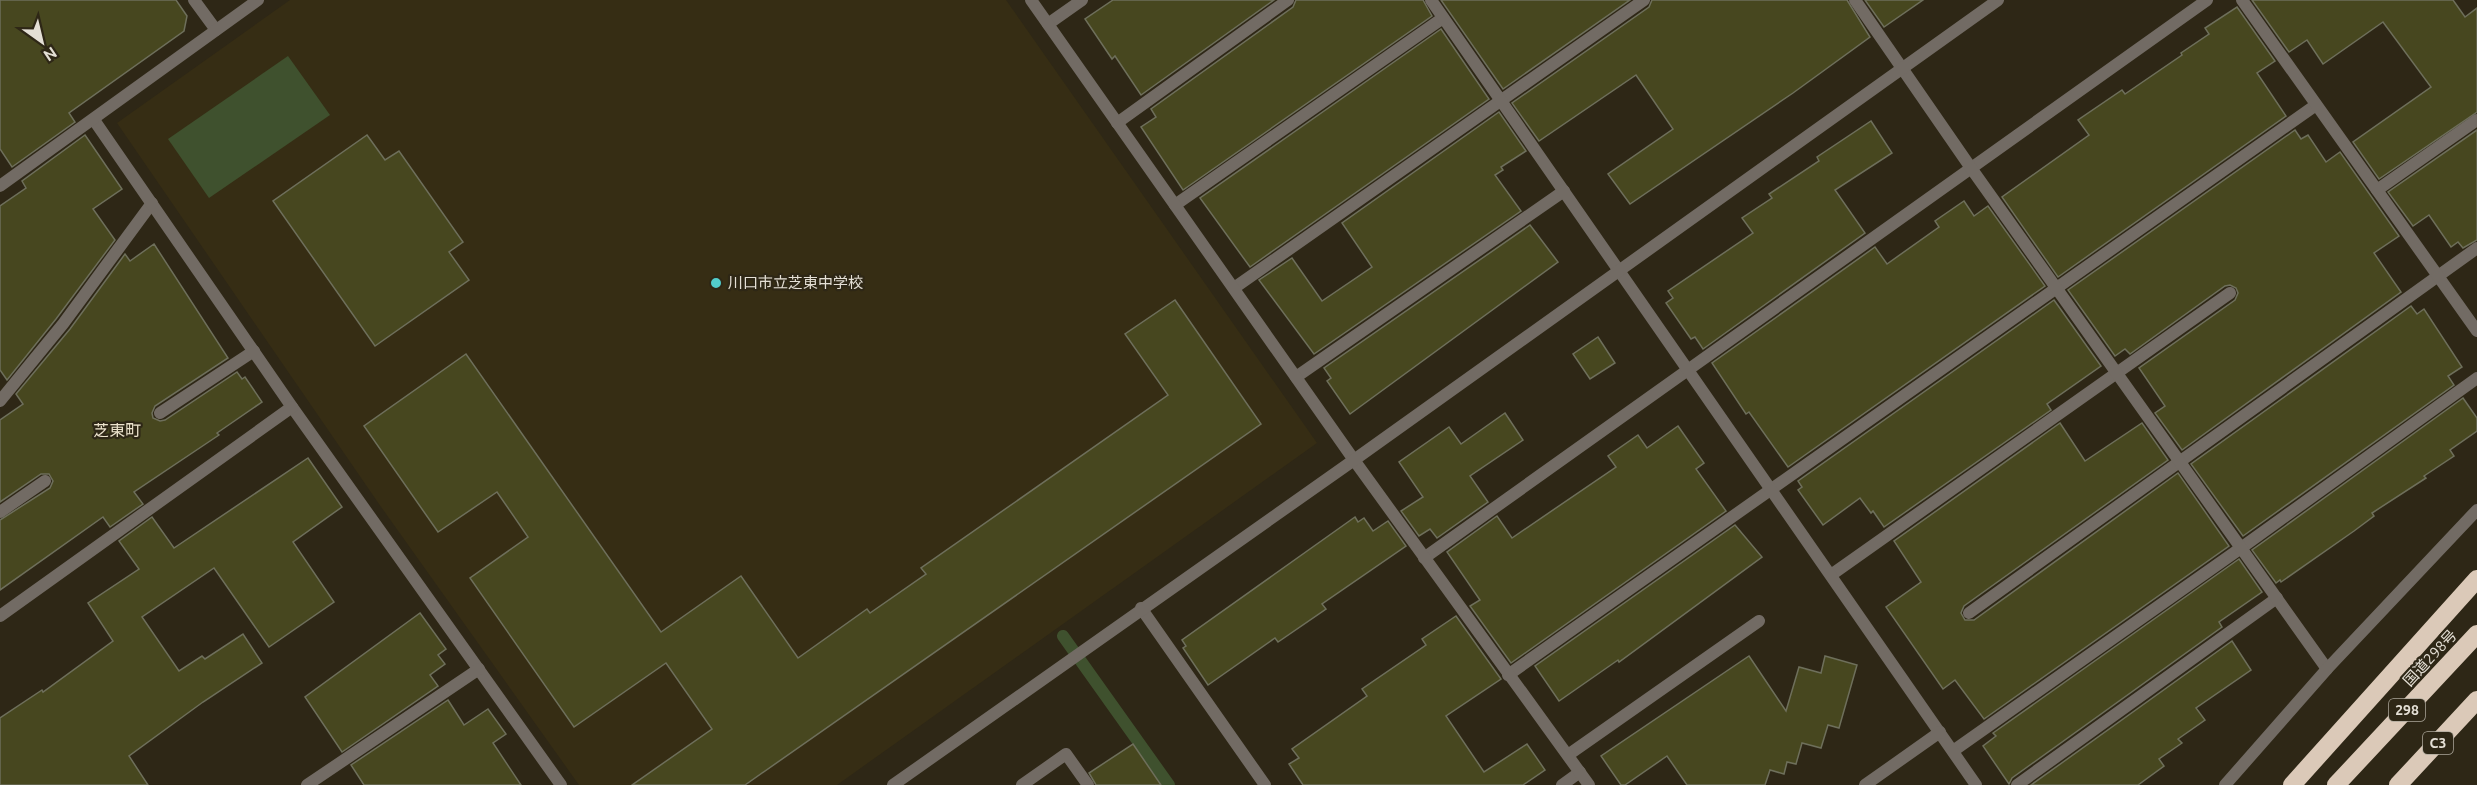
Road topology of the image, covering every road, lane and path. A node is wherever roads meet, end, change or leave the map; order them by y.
1 (194, 0) edge
2 (258, 0) edge
3 (1031, 0) edge
4 (1082, 0) edge
5 (1288, 0) edge
6 (1431, 0) edge
7 (1644, 0) edge
8 (1855, 0) edge
9 (1998, 0) edge
10 (2207, 0) edge
11 (2242, 0) edge
12 (1443, 18) junction
13 (1048, 24) junction
14 (216, 30) junction
15 (1904, 68) junction
16 (1502, 101) junction
17 (2316, 105) junction
18 (94, 120) junction
19 (2477, 120) edge
20 (1117, 123) junction
21 (1971, 168) junction
22 (0, 186) edge
23 (2377, 190) junction
24 (1564, 191) junction
25 (152, 203) junction
26 (1175, 205) junction
27 (2477, 248) edge
28 (1619, 269) junction
29 (2438, 276) junction
30 (1234, 288) junction
31 (2056, 288) junction
32 (2230, 293) dead end
33 (2477, 331) edge
34 (254, 351) junction
35 (1688, 369) junction
36 (2117, 373) junction
37 (1296, 377) junction
38 (2477, 378) edge
39 (0, 400) edge
40 (292, 407) junction
41 (160, 413) dead end
42 (1354, 460) junction
43 (2179, 460) junction
44 (45, 481) dead end
45 (1772, 489) junction
46 (2477, 510) edge
47 (0, 512) edge
48 (2241, 548) junction
49 (1424, 558) junction
50 (1831, 575) junction
51 (2477, 579) edge
52 (2277, 598) junction
53 (1141, 608) junction
54 (1969, 613) dead end
55 (0, 616) edge
56 (1759, 621) dead end
57 (2477, 634) edge
58 (479, 669) junction
59 (2326, 669) junction
60 (1508, 675) junction
61 (2477, 700) edge
62 (1940, 732) junction
63 (1953, 751) junction
64 (1568, 755) junction
65 (1580, 772) junction
66 (307, 785) edge
67 (561, 785) edge
68 (893, 785) edge
69 (1022, 785) edge
70 (1088, 785) edge
71 (1265, 785) edge
72 (1562, 785) edge
73 (1589, 785) edge
74 (1864, 785) edge
75 (1976, 785) edge
76 (2017, 785) edge
77 (2225, 785) edge
78 (2292, 785) edge
79 (2336, 785) edge
80 (2398, 785) edge

1 - 14 street
2 - 14 street
3 - 13 street
4 - 13 street
5 - 20 street
6 - 12 street
7 - 16 street
8 - 15 street
9 - 15 street
10 - 21 street
11 - 17 street
12 - 16 street
12 - 26 street
13 - 20 street
14 - 18 street
15 - 21 street
15 - 28 street
16 - 24 street
16 - 30 street
17 - 23 street
17 - 31 street
18 - 22 street
18 - 25 street
19 - 23 street
20 - 26 street
21 - 31 street
21 - 35 street
23 - 29 street
24 - 28 street
24 - 37 street
25 - 34 street
25 - 39 street
26 - 30 street
27 - 29 street
28 - 35 street
28 - 42 street
29 - 33 street
29 - 43 street
30 - 37 street
31 - 36 street
31 - 45 street
32 - 36 street
34 - 40 street
34 - 41 street
35 - 45 street
35 - 49 street
36 - 43 street
36 - 50 street
37 - 42 street
38 - 48 street
40 - 55 street
40 - 58 street
42 - 49 street
42 - 53 street
43 - 48 street
43 - 54 street
44 - 47 street
45 - 50 street
45 - 60 street
46 - 59 street
48 - 52 street
48 - 63 street
49 - 60 street
50 - 62 street
51 - 78 highway
52 - 59 street
52 - 76 street
53 - 68 street
53 - 71 street
56 - 64 street
57 - 79 highway, 国道298号 / 298
58 - 66 street
58 - 67 street
59 - 77 street
60 - 64 street
61 - 80 highway, C3
62 - 63 street
62 - 74 street
63 - 75 street
64 - 65 street
65 - 72 street
65 - 73 street
69 - 70 street

